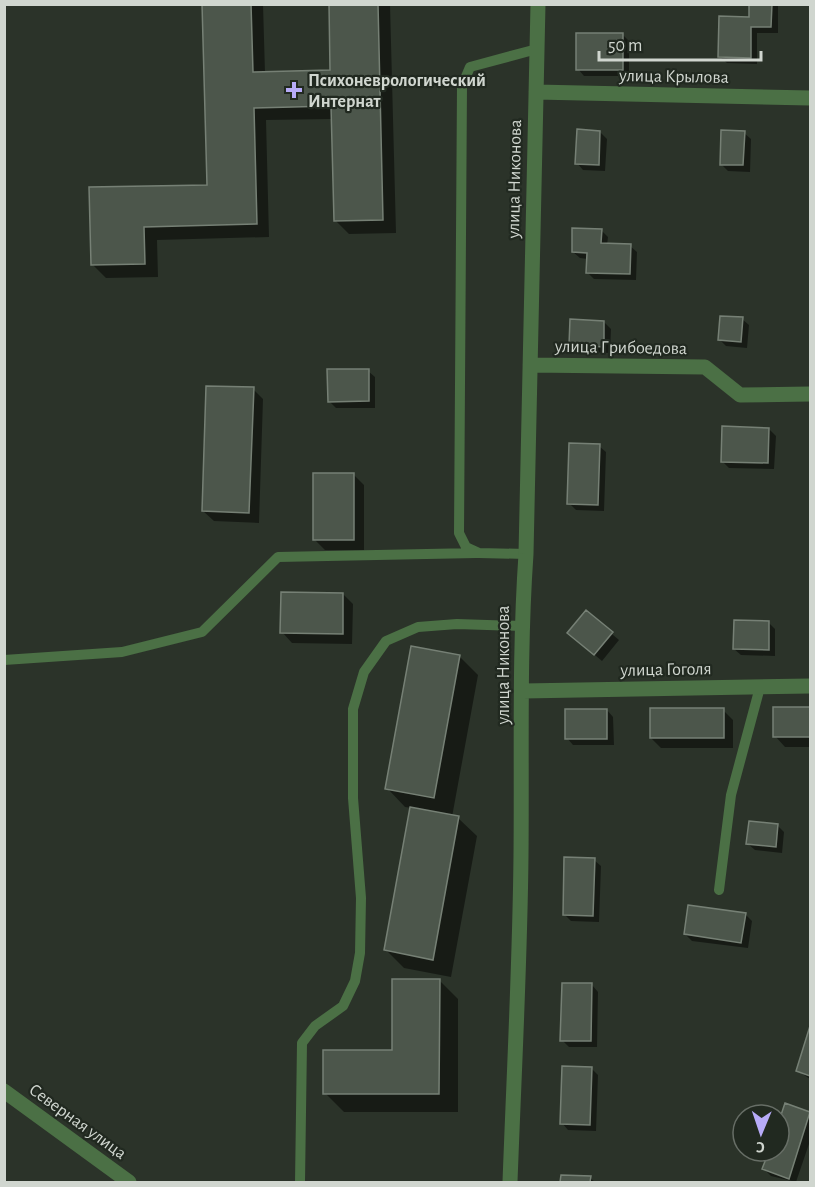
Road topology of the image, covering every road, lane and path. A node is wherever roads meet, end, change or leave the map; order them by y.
1 (538, 4) edge
2 (537, 49) junction
3 (536, 92) junction
4 (810, 98) edge
5 (530, 365) junction
6 (810, 394) edge
7 (479, 553) junction
8 (526, 554) junction
9 (521, 626) junction
10 (4, 660) edge
11 (760, 687) junction
12 (810, 687) edge
13 (523, 691) junction
14 (718, 890) dead end
15 (4, 1091) edge
16 (129, 1182) edge
17 (300, 1182) edge
18 (510, 1182) edge

1 - 2 street, улица Никонова
2 - 3 street, улица Никонова
2 - 7 lane
3 - 4 street, улица Крылова
3 - 5 street, улица Никонова
5 - 6 street, улица Грибоедова
5 - 8 street, улица Никонова
7 - 8 lane
7 - 10 lane
8 - 9 street, улица Никонова
9 - 13 street, улица Никонова
9 - 17 lane
11 - 12 street, улица Гоголя
11 - 13 street, улица Гоголя
11 - 14 lane
13 - 18 street, улица Никонова
15 - 16 street, Северная улица

